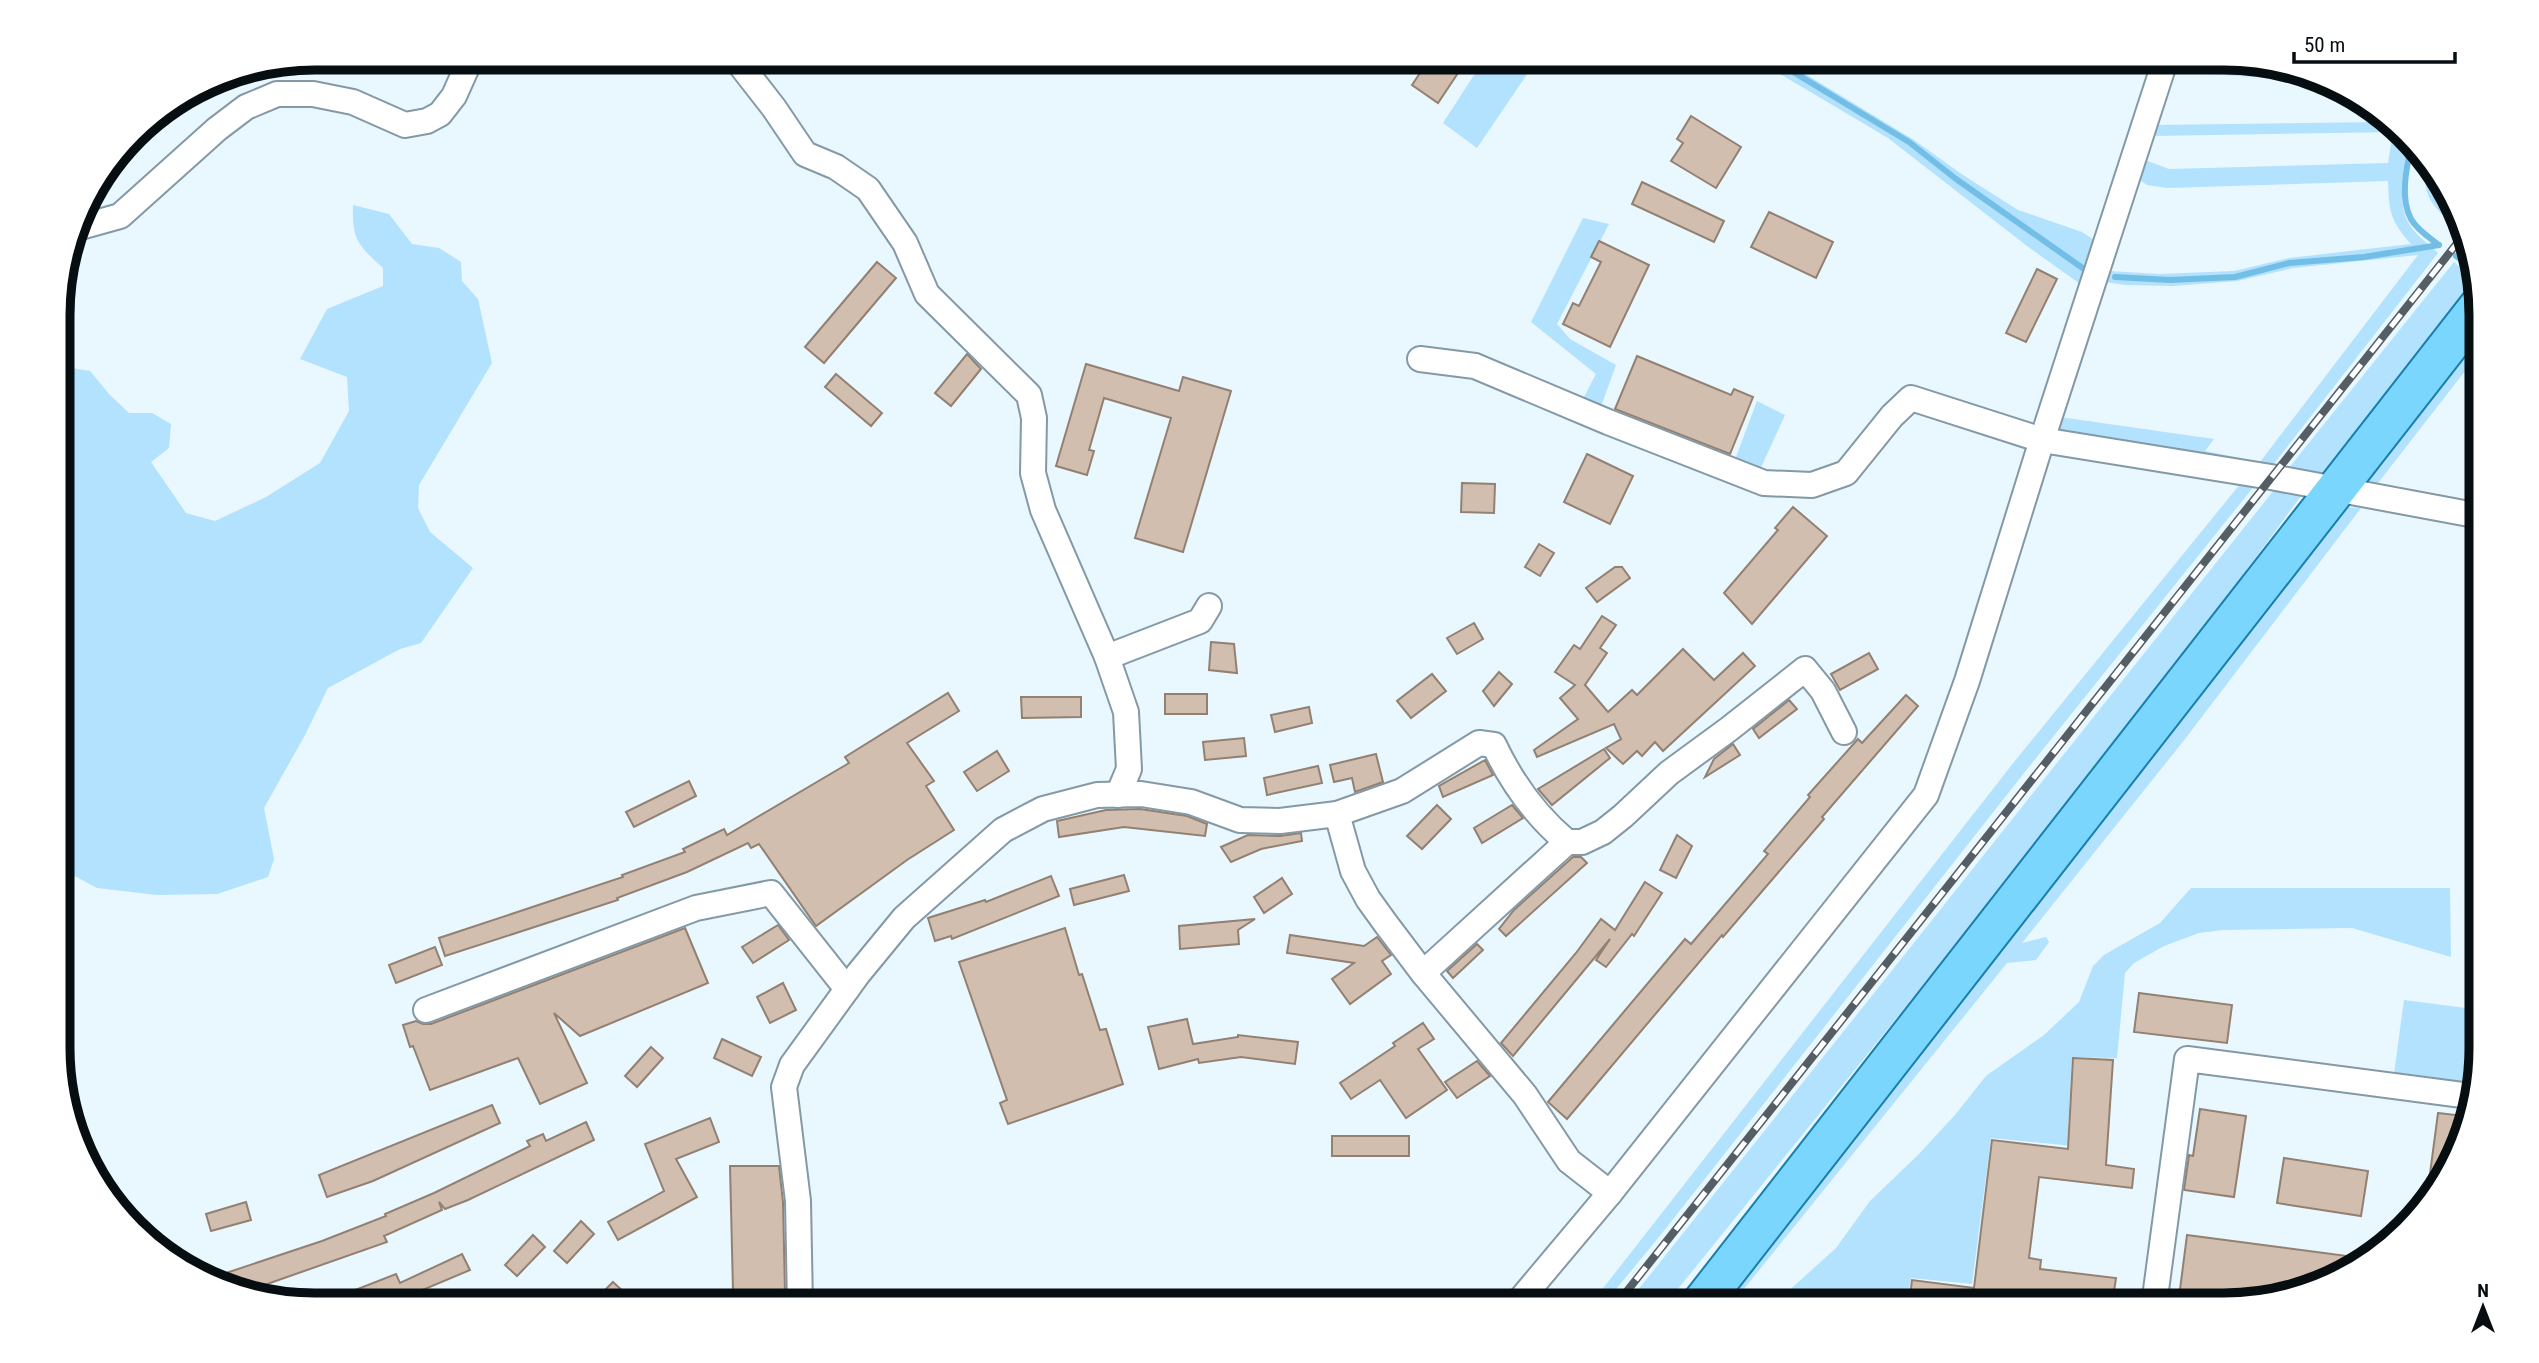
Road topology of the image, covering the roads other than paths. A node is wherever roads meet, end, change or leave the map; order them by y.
1 (466, 70) edge
2 (745, 70) edge
3 (2162, 70) edge
4 (88, 225) edge
5 (2469, 319) edge
6 (1420, 359) dead end
7 (2042, 440) junction
8 (2337, 489) junction
9 (2469, 514) edge
10 (1209, 606) dead end
11 (1107, 657) junction
12 (1844, 732) dead end
13 (1118, 795) junction
14 (1338, 814) junction
15 (1567, 842) junction
16 (1423, 973) junction
17 (847, 989) junction
18 (426, 1010) dead end
19 (2464, 1095) edge
20 (1610, 1193) junction
21 (1527, 1292) edge
22 (1710, 1292) edge
23 (2156, 1292) edge
24 (800, 1293) edge

1 - 4 street
2 - 11 street
3 - 7 street
5 - 8 main road
6 - 7 street
7 - 8 street
7 - 20 street
8 - 9 street
8 - 22 main road
10 - 11 street
11 - 13 street
12 - 15 street
13 - 14 street
13 - 17 street
14 - 15 street
14 - 16 street
15 - 16 street
16 - 20 street
17 - 18 street
17 - 24 street
19 - 23 street
20 - 21 street

